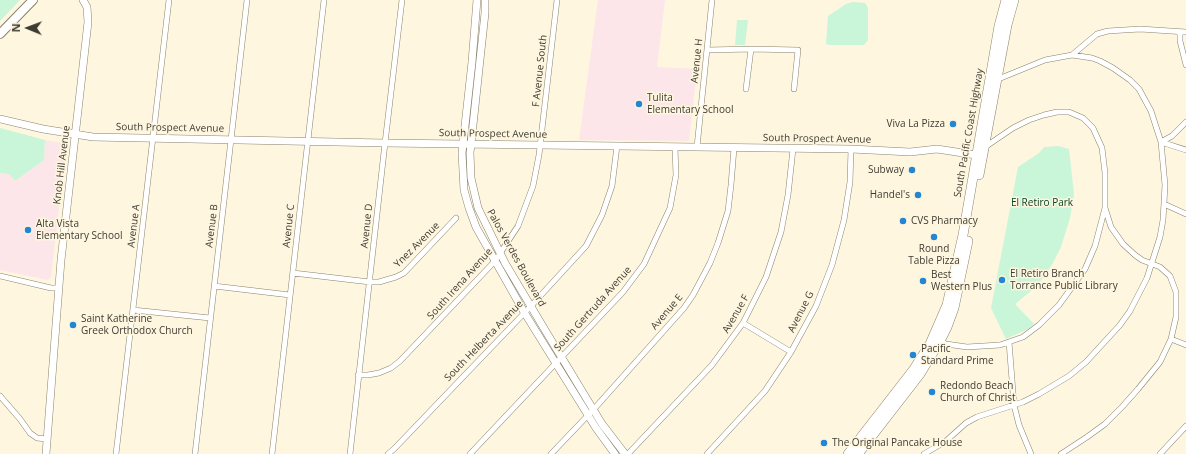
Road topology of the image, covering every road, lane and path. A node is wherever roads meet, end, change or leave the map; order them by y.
1 (32, 0) edge
2 (83, 0) edge
3 (169, 0) edge
4 (247, 0) edge
5 (324, 0) edge
6 (402, 0) edge
7 (478, 0) edge
8 (485, 0) edge
9 (557, 0) edge
10 (712, 0) edge
11 (1006, 0) edge
12 (1014, 0) edge
13 (1180, 32) junction
14 (1186, 32) edge
15 (0, 34) edge
16 (751, 49) junction
17 (708, 50) junction
18 (1072, 55) junction
19 (1186, 65) edge
20 (994, 80) junction
21 (746, 89) dead end
22 (794, 89) dead end
23 (0, 119) edge
24 (1186, 122) edge
25 (75, 135) junction
26 (154, 138) junction
27 (231, 140) junction
28 (308, 141) junction
29 (1161, 142) junction
30 (385, 143) junction
31 (463, 144) junction
32 (471, 144) junction
33 (540, 145) junction
34 (617, 146) junction
35 (697, 147) junction
36 (985, 147) junction
37 (675, 148) junction
38 (734, 148) junction
39 (793, 149) junction
40 (851, 149) junction
41 (1186, 150) edge
42 (976, 155) junction
43 (1164, 204) junction
44 (1105, 208) junction
45 (1186, 214) edge
46 (456, 218) dead end
47 (963, 235) junction
48 (500, 253) junction
49 (495, 261) junction
50 (1152, 264) junction
51 (293, 273) junction
52 (0, 276) edge
53 (961, 277) junction
54 (370, 282) junction
55 (214, 286) junction
56 (58, 288) junction
57 (290, 295) junction
58 (531, 306) junction
59 (133, 310) junction
60 (524, 312) junction
61 (210, 318) junction
62 (743, 323) junction
63 (1171, 339) junction
64 (937, 340) junction
65 (1009, 342) junction
66 (1186, 345) edge
67 (791, 352) junction
68 (562, 357) junction
69 (555, 364) junction
70 (358, 375) junction
71 (0, 396) edge
72 (1014, 405) junction
73 (594, 409) junction
74 (588, 415) junction
75 (1186, 426) edge
76 (48, 439) junction
77 (46, 454) edge
78 (116, 454) edge
79 (195, 454) edge
80 (272, 454) edge
81 (350, 454) edge
82 (388, 454) edge
83 (470, 454) edge
84 (551, 454) edge
85 (615, 454) edge
86 (626, 454) edge
87 (706, 454) edge
88 (848, 454) edge
89 (858, 454) edge
90 (924, 454) edge
91 (1031, 454) edge
92 (1061, 454) edge
93 (1160, 454) edge

1 - 15 main road
2 - 25 main road, Knob Hill Avenue
3 - 26 street, Avenue A
4 - 27 street, Avenue B
5 - 28 street, Avenue C
6 - 30 street, Avenue D
7 - 31 main road, Palos Verdes Boulevard
8 - 32 main road, Palos Verdes Boulevard
9 - 33 street, F Avenue South
10 - 17 street, Avenue H
11 - 20 highway, South Pacific Coast Highway
12 - 20 highway, South Pacific Coast Highway
13 - 14 street
13 - 18 street
13 - 19 street
16 - 17 street
16 - 21 street
16 - 22 street
17 - 35 street, Avenue H
18 - 20 street
18 - 29 street
20 - 36 highway, South Pacific Coast Highway
20 - 42 highway, South Pacific Coast Highway
23 - 25 main road, South Prospect Avenue
24 - 29 street
25 - 26 main road, South Prospect Avenue
25 - 56 main road, Knob Hill Avenue
26 - 27 main road, South Prospect Avenue
26 - 59 street, Avenue A
27 - 28 main road, South Prospect Avenue
27 - 55 street, Avenue B
28 - 30 main road, South Prospect Avenue
28 - 51 street, Avenue C
29 - 41 street
29 - 43 street
30 - 31 main road, South Prospect Avenue
30 - 54 street, Avenue D
31 - 32 main road, South Prospect Avenue
31 - 49 main road, Palos Verdes Boulevard
32 - 33 main road, South Prospect Avenue
32 - 48 main road, Palos Verdes Boulevard
33 - 34 main road, South Prospect Avenue
33 - 48 street, South Irena Avenue
34 - 37 main road, South Prospect Avenue
34 - 58 street, South Helberta Avenue
35 - 37 main road, South Prospect Avenue
35 - 38 main road, South Prospect Avenue
36 - 42 main road
36 - 44 street
36 - 53 highway, South Pacific Coast Highway
37 - 68 street, South Gertruda Avenue
38 - 39 main road, South Prospect Avenue
38 - 73 street, Avenue E
39 - 40 main road, South Prospect Avenue
39 - 62 street, Avenue F
40 - 42 main road, South Prospect Avenue
40 - 67 street, Avenue G
42 - 47 highway, South Pacific Coast Highway
43 - 45 street
43 - 50 street
44 - 50 street
44 - 65 street
46 - 54 street, Ynez Avenue
47 - 53 highway
47 - 64 highway, South Pacific Coast Highway
48 - 49 street, South Irena Avenue
48 - 58 main road, Palos Verdes Boulevard
49 - 60 main road, Palos Verdes Boulevard
49 - 70 street, South Irena Avenue
50 - 63 street
50 - 72 street
51 - 54 street, Ynez Avenue
51 - 57 street, Avenue C
52 - 56 street
53 - 64 highway, South Pacific Coast Highway
54 - 70 street, Avenue D
55 - 57 street
55 - 61 street, Avenue B
56 - 76 main road, Knob Hill Avenue
57 - 80 street, Avenue C
58 - 60 street, South Helberta Avenue
58 - 68 main road, Palos Verdes Boulevard
59 - 61 street
59 - 78 street, Avenue A
60 - 69 main road, Palos Verdes Boulevard
60 - 82 street, South Helberta Avenue
61 - 79 street, Avenue B
62 - 67 street
62 - 86 street, Avenue F
63 - 66 street
63 - 92 street
64 - 65 street
64 - 88 highway, South Pacific Coast Highway
64 - 89 highway, South Pacific Coast Highway
65 - 72 street
67 - 87 street, Avenue G
68 - 69 street, South Gertruda Avenue
68 - 73 main road, Palos Verdes Boulevard
69 - 74 main road, Palos Verdes Boulevard
69 - 83 street, South Gertruda Avenue
70 - 81 street, Avenue D
71 - 76 street
72 - 90 street
72 - 91 street
73 - 74 street, Avenue E
73 - 86 main road, Palos Verdes Boulevard
74 - 84 street, Avenue E
74 - 85 main road, Palos Verdes Boulevard
75 - 93 street
76 - 77 main road, Knob Hill Avenue

